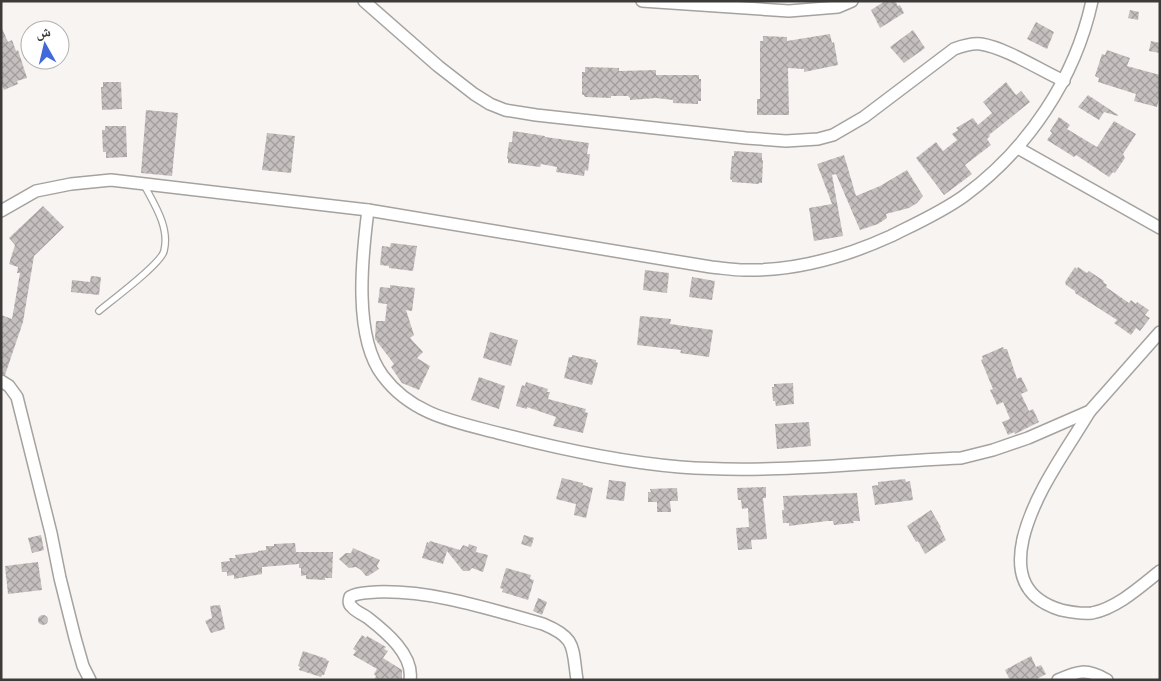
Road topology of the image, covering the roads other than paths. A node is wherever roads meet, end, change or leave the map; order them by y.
1 (364, 1) edge
2 (642, 1) edge
3 (852, 1) edge
4 (1092, 1) edge
5 (1064, 82) junction
6 (1018, 148) junction
7 (143, 183) junction
8 (368, 210) junction
9 (1, 211) edge
10 (1160, 228) edge
11 (99, 311) dead end
12 (1160, 332) edge
13 (1, 381) edge
14 (1090, 411) junction
15 (1160, 572) edge
16 (90, 680) edge
17 (410, 680) edge
18 (577, 680) edge
19 (1058, 680) edge
20 (1107, 680) edge

1 - 5 street
2 - 3 street
4 - 5 street
5 - 6 street
6 - 8 street
6 - 10 street
7 - 8 street
7 - 9 street
7 - 11 lane
8 - 14 street
12 - 14 street
13 - 16 street
14 - 15 street
17 - 18 street
19 - 20 street

